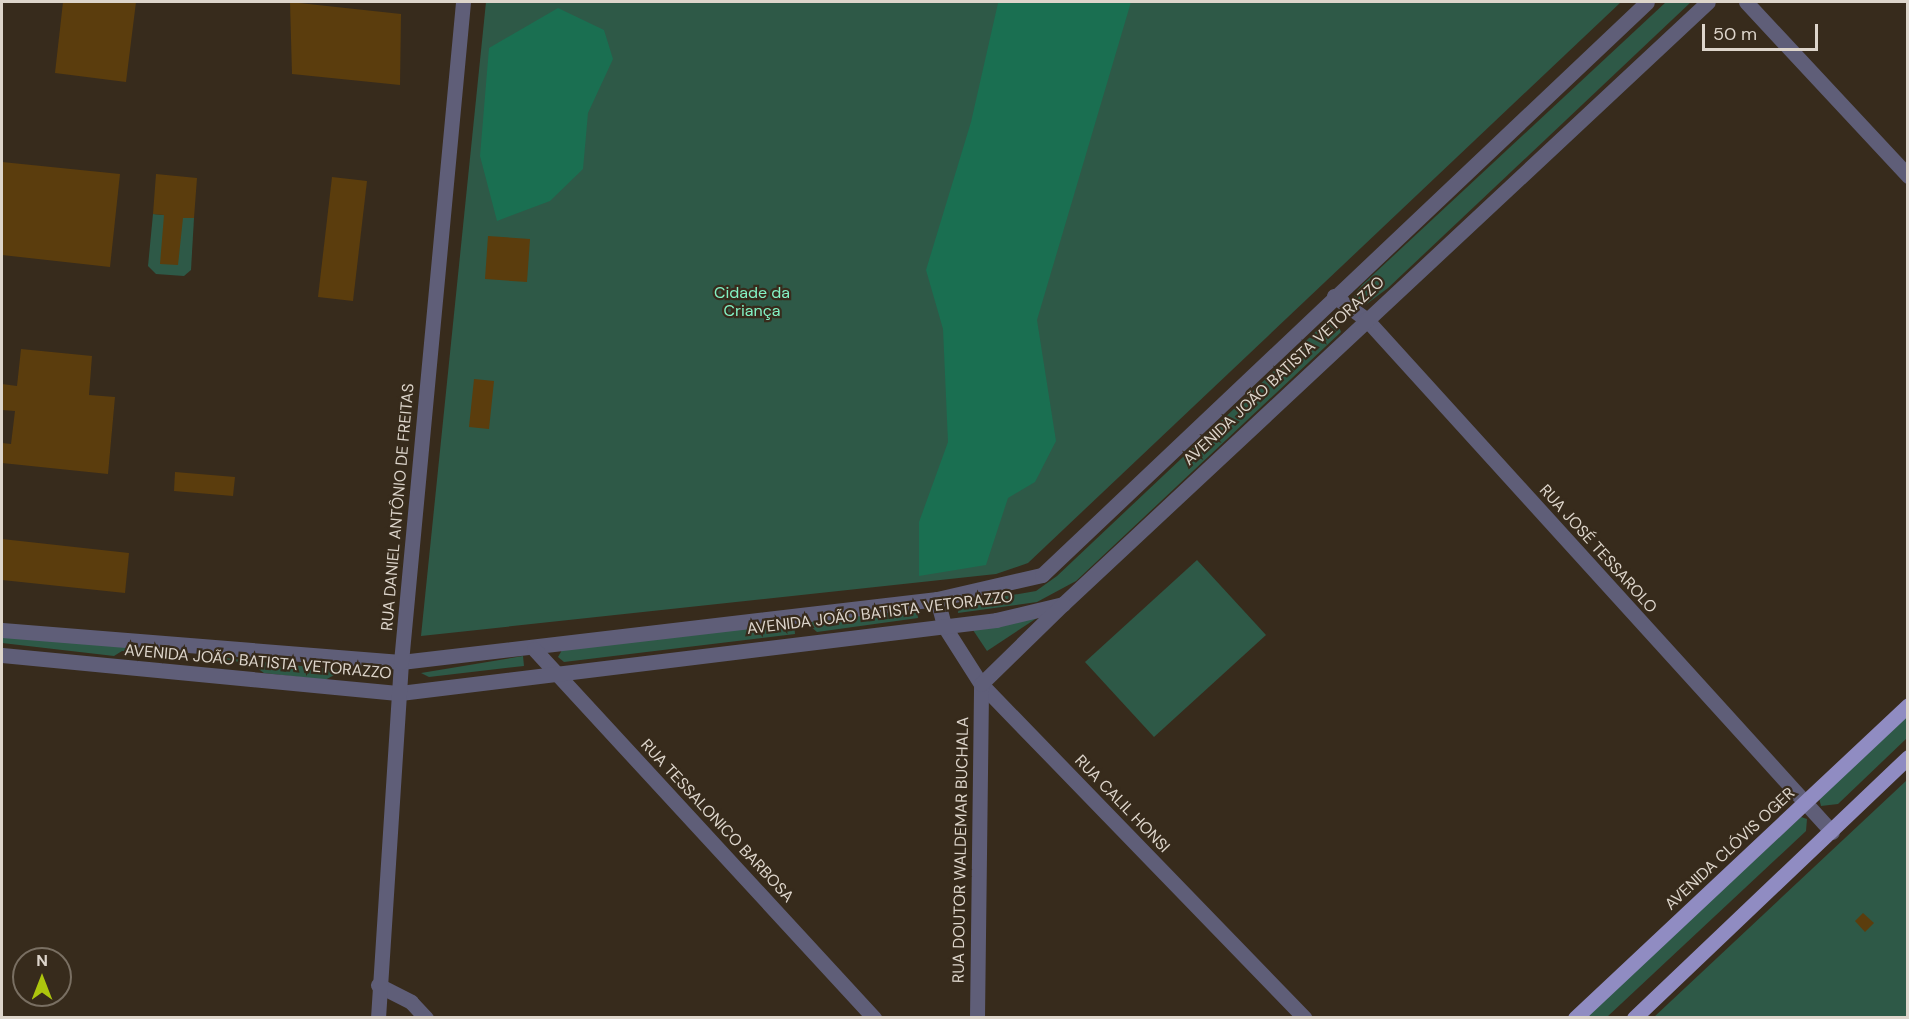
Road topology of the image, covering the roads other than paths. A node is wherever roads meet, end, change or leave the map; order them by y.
1 (463, 2) edge
2 (1647, 2) edge
3 (1708, 2) edge
4 (1746, 2) edge
5 (1908, 176) edge
6 (1334, 296) junction
7 (1366, 319) junction
8 (937, 599) junction
9 (1063, 604) junction
10 (801, 614) junction
11 (944, 626) junction
12 (2, 630) edge
13 (805, 642) junction
14 (534, 649) junction
15 (2, 655) edge
16 (401, 662) junction
17 (555, 671) junction
18 (981, 684) junction
19 (400, 693) junction
20 (1908, 705) edge
21 (1908, 758) edge
22 (1805, 804) junction
23 (1832, 832) junction
24 (378, 985) junction
25 (378, 1017) edge
26 (426, 1017) edge
27 (874, 1017) edge
28 (977, 1017) edge
29 (1305, 1017) edge
30 (1575, 1017) edge
31 (1634, 1017) edge

1 - 16 street, RUA DANIEL ANTÔNIO DE FREITAS
2 - 6 street, AVENIDA JOÃO BATISTA VETORAZZO
3 - 7 street, AVENIDA JOÃO BATISTA VETORAZZO
4 - 5 street
6 - 7 street, RUA JOSÉ TESSAROLO
6 - 8 street, AVENIDA JOÃO BATISTA VETORAZZO
7 - 9 street, AVENIDA JOÃO BATISTA VETORAZZO
7 - 22 street, RUA JOSÉ TESSAROLO
8 - 10 street, AVENIDA JOÃO BATISTA VETORAZZO
8 - 11 street, RUA CALIL HONSI
9 - 11 street, AVENIDA JOÃO BATISTA VETORAZZO
9 - 18 street
10 - 13 street
10 - 14 street, AVENIDA JOÃO BATISTA VETORAZZO
11 - 13 street, AVENIDA JOÃO BATISTA VETORAZZO
11 - 18 street, RUA CALIL HONSI
12 - 16 street, AVENIDA JOÃO BATISTA VETORAZZO
13 - 17 street, AVENIDA JOÃO BATISTA VETORAZZO
14 - 16 street, AVENIDA JOÃO BATISTA VETORAZZO
14 - 17 street, RUA TESSALONICO BARBOSA
15 - 19 street, AVENIDA JOÃO BATISTA VETORAZZO
16 - 19 street, RUA DANIEL ANTÔNIO DE FREITAS
17 - 19 street, AVENIDA JOÃO BATISTA VETORAZZO
17 - 27 street, RUA TESSALONICO BARBOSA
18 - 28 street, RUA DOUTOR WALDEMAR BUCHALA
18 - 29 street, RUA CALIL HONSI
19 - 24 street, RUA DANIEL ANTÔNIO DE FREITAS
20 - 22 main road, AVENIDA CLÓVIS OGER
21 - 23 main road
22 - 23 street, RUA JOSÉ TESSAROLO
22 - 30 main road, AVENIDA CLÓVIS OGER
23 - 31 main road
24 - 25 street, RUA DANIEL ANTÔNIO DE FREITAS
24 - 26 street

